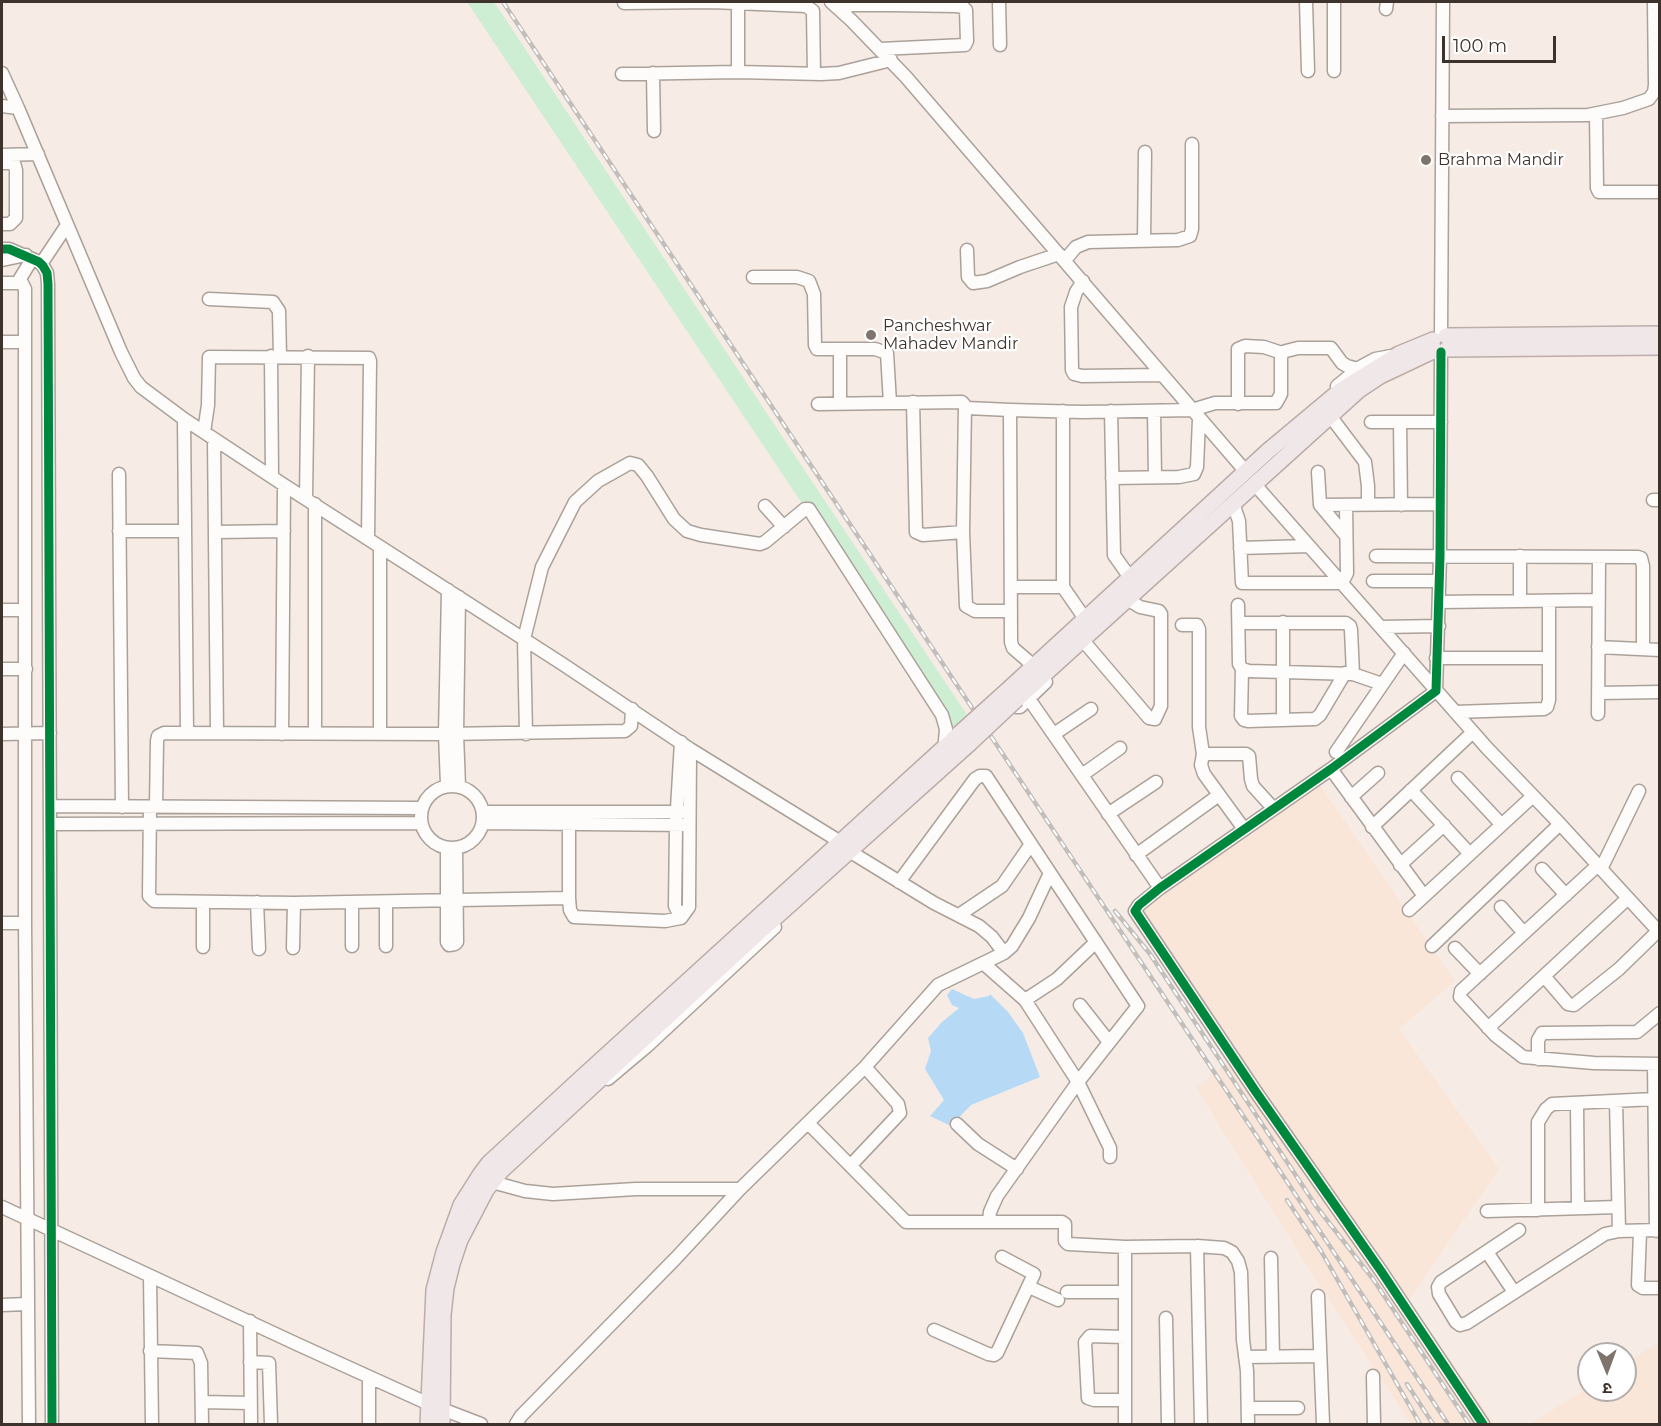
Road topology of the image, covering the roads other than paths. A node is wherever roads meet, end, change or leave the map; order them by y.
1 (659, 2) edge
2 (999, 2) edge
3 (1306, 2) edge
4 (1334, 2) edge
5 (1443, 2) edge
6 (1654, 2) edge
7 (624, 3) dead end
8 (738, 3) junction
9 (835, 5) edge
10 (1000, 45) dead end
11 (880, 49) junction
12 (1657, 52) edge
13 (891, 60) junction
14 (1308, 70) dead end
15 (1334, 71) dead end
16 (738, 72) junction
17 (2, 73) edge
18 (653, 73) junction
19 (622, 74) dead end
20 (814, 74) junction
21 (2, 106) edge
22 (18, 108) junction
23 (1596, 114) junction
24 (1442, 116) junction
25 (654, 131) dead end
26 (1192, 144) dead end
27 (1144, 152) dead end
28 (38, 154) junction
29 (2, 155) edge
30 (2, 163) edge
31 (1659, 192) edge
32 (2, 224) edge
33 (67, 225) junction
34 (1144, 240) junction
35 (2, 249) edge
36 (967, 250) dead end
37 (1062, 257) junction
38 (33, 259) junction
39 (2, 260) edge
40 (753, 277) dead end
41 (18, 282) junction
42 (1083, 282) junction
43 (2, 283) edge
44 (209, 299) dead end
45 (1659, 334) edge
46 (2, 342) edge
47 (25, 342) junction
48 (1440, 344) junction
49 (1659, 347) edge
50 (840, 350) junction
51 (1282, 353) junction
52 (276, 356) junction
53 (308, 356) junction
54 (1399, 361) junction
55 (1358, 369) junction
56 (1161, 375) junction
57 (913, 402) junction
58 (840, 403) junction
59 (890, 403) junction
60 (818, 404) dead end
61 (1238, 404) junction
62 (965, 406) junction
63 (1011, 410) junction
64 (1063, 411) junction
65 (1111, 411) junction
66 (1154, 411) junction
67 (1196, 414) junction
68 (184, 419) junction
69 (1334, 421) junction
70 (1371, 422) dead end
71 (1400, 422) junction
72 (1441, 422) junction
73 (204, 432) junction
74 (214, 439) junction
75 (1241, 466) junction
76 (1318, 472) dead end
77 (119, 474) dead end
78 (272, 476) junction
79 (1155, 477) junction
80 (1112, 478) junction
81 (284, 484) junction
82 (1258, 488) junction
83 (310, 501) junction
84 (1440, 504) junction
85 (1320, 505) junction
86 (1346, 505) junction
87 (1368, 505) junction
88 (1401, 505) junction
89 (765, 506) dead end
90 (1235, 509) junction
91 (784, 527) junction
92 (119, 531) junction
93 (184, 531) junction
94 (284, 531) junction
95 (217, 532) junction
96 (963, 532) junction
97 (1346, 536) junction
98 (368, 538) junction
99 (1309, 546) junction
100 (380, 547) junction
101 (1240, 548) junction
102 (1376, 556) dead end
103 (1440, 556) junction
104 (1520, 556) junction
105 (1599, 557) junction
106 (1126, 572) junction
107 (1373, 581) dead end
108 (1439, 581) junction
109 (1342, 583) junction
110 (1011, 587) junction
111 (1063, 587) junction
112 (448, 590) junction
113 (459, 597) junction
114 (1598, 600) junction
115 (1520, 601) junction
116 (1549, 601) junction
117 (1132, 602) junction
118 (1439, 602) junction
119 (1238, 605) dead end
120 (2, 610) edge
121 (25, 610) junction
122 (1011, 611) junction
123 (1081, 613) junction
124 (1239, 622) junction
125 (1283, 622) junction
126 (1182, 625) dead end
127 (1439, 626) junction
128 (1381, 627) junction
129 (524, 639) junction
130 (1086, 644) junction
131 (1598, 647) junction
132 (1643, 649) junction
133 (1659, 650) edge
134 (1404, 653) junction
135 (1549, 657) junction
136 (1436, 658) junction
137 (1028, 661) junction
138 (2, 669) edge
139 (26, 669) junction
140 (1242, 669) junction
141 (1283, 672) junction
142 (1349, 674) junction
143 (1382, 684) junction
144 (1436, 691) junction
145 (1659, 692) edge
146 (1598, 693) junction
147 (1019, 695) junction
148 (632, 709) junction
149 (1091, 709) dead end
150 (1455, 712) junction
151 (1598, 714) dead end
152 (1283, 720) junction
153 (1473, 732) junction
154 (50, 733) junction
155 (187, 733) junction
156 (217, 733) junction
157 (315, 733) junction
158 (380, 733) junction
159 (2, 734) edge
160 (26, 734) junction
161 (282, 734) junction
162 (451, 734) junction
163 (526, 734) junction
164 (1054, 734) junction
165 (958, 741) junction
166 (686, 746) junction
167 (1120, 748) dead end
168 (1336, 752) dead end
169 (1203, 754) junction
170 (1331, 769) junction
171 (1378, 772) dead end
172 (1082, 775) junction
173 (1458, 778) dead end
174 (1156, 783) dead end
175 (453, 786) junction
176 (1411, 790) junction
177 (1639, 791) dead end
178 (1219, 795) junction
179 (1533, 796) junction
180 (1351, 797) junction
181 (50, 807) junction
182 (122, 807) junction
183 (153, 807) junction
184 (421, 808) junction
185 (1273, 808) junction
186 (1108, 814) junction
187 (483, 818) junction
188 (683, 819) junction
189 (421, 823) junction
190 (569, 823) junction
191 (50, 824) junction
192 (150, 824) junction
193 (1502, 824) junction
194 (1560, 824) junction
195 (1444, 825) junction
196 (1372, 827) junction
197 (1244, 829) junction
198 (834, 838) junction
199 (1031, 844) junction
200 (451, 848) junction
201 (854, 854) junction
202 (1470, 854) junction
203 (1136, 855) junction
204 (1400, 865) junction
205 (1599, 867) junction
206 (1542, 869) dead end
207 (1050, 873) junction
208 (899, 882) junction
209 (1160, 888) junction
210 (1566, 895) junction
211 (1424, 896) junction
212 (570, 898) junction
213 (1628, 898) junction
214 (452, 901) junction
215 (203, 902) junction
216 (257, 902) junction
217 (352, 902) junction
218 (386, 902) junction
219 (294, 903) junction
220 (1501, 907) dead end
221 (1409, 910) dead end
222 (959, 915) junction
223 (2, 923) edge
224 (25, 923) junction
225 (1659, 932) edge
226 (1524, 933) junction
227 (1096, 942) junction
228 (352, 946) dead end
229 (386, 946) dead end
230 (1432, 946) dead end
231 (202, 947) dead end
232 (293, 948) dead end
233 (1455, 948) dead end
234 (259, 949) dead end
235 (1004, 953) junction
236 (983, 963) junction
237 (1480, 974) junction
238 (1544, 976) junction
239 (1025, 1000) junction
240 (1080, 1005) dead end
241 (1659, 1014) edge
242 (1488, 1028) junction
243 (1109, 1042) junction
244 (1538, 1059) junction
245 (1657, 1064) edge
246 (865, 1067) junction
247 (1078, 1082) junction
248 (585, 1084) junction
249 (1654, 1100) junction
250 (1616, 1101) junction
251 (1577, 1103) junction
252 (808, 1123) junction
253 (957, 1124) dead end
254 (1110, 1157) dead end
255 (851, 1165) junction
256 (1017, 1170) junction
257 (492, 1182) junction
258 (740, 1189) junction
259 (2, 1207) edge
260 (1618, 1207) junction
261 (1578, 1208) junction
262 (1538, 1210) junction
263 (1486, 1211) dead end
264 (27, 1219) junction
265 (989, 1221) junction
266 (50, 1229) junction
267 (1519, 1230) dead end
268 (1619, 1231) junction
269 (1658, 1231) edge
270 (1640, 1232) junction
271 (1197, 1246) junction
272 (1125, 1247) junction
273 (1487, 1252) junction
274 (1002, 1257) dead end
275 (1271, 1258) dead end
276 (150, 1276) junction
277 (1029, 1287) junction
278 (1659, 1288) edge
279 (1125, 1292) junction
280 (1514, 1292) junction
281 (1317, 1296) dead end
282 (2, 1305) edge
283 (27, 1305) junction
284 (1166, 1318) dead end
285 (250, 1321) junction
286 (934, 1330) dead end
287 (1125, 1337) junction
288 (150, 1352) junction
289 (1320, 1356) junction
290 (1245, 1357) junction
291 (1273, 1357) junction
292 (250, 1362) junction
293 (1373, 1376) dead end
294 (369, 1377) junction
295 (1125, 1400) junction
296 (202, 1402) junction
297 (250, 1403) junction
298 (1248, 1408) junction
299 (1298, 1408) dead end
300 (437, 1412) edge
301 (29, 1425) edge
302 (52, 1425) edge
303 (152, 1425) edge
304 (202, 1425) edge
305 (251, 1425) edge
306 (271, 1425) edge
307 (369, 1425) edge
308 (428, 1425) edge
309 (481, 1425) edge
310 (516, 1425) edge
311 (1125, 1425) edge
312 (1168, 1425) edge
313 (1201, 1425) edge
314 (1248, 1425) edge
315 (1323, 1425) edge
316 (1374, 1425) edge
317 (1483, 1425) edge

1 - 7 street
1 - 8 street
2 - 10 street
3 - 14 street
4 - 15 street
5 - 24 street
6 - 12 street
8 - 16 street
8 - 20 street
9 - 11 street
9 - 11 street
11 - 13 street
12 - 23 street
13 - 20 street
13 - 37 street
16 - 18 street
16 - 20 street
17 - 22 street
18 - 19 street
18 - 25 street
21 - 22 street
22 - 28 street
23 - 24 street
23 - 31 street
24 - 48 street
26 - 34 street
27 - 34 street
28 - 29 street
28 - 33 street
30 - 32 street
33 - 38 street
33 - 68 street
34 - 37 street
35 - 38 street
36 - 37 street
37 - 42 street
38 - 39 street
38 - 41 street
38 - 154 street
40 - 50 street
41 - 43 street
41 - 47 street
42 - 56 street
42 - 56 street
44 - 52 street
45 - 48 main road
46 - 47 street
47 - 121 street
48 - 49 main road
48 - 54 main road
48 - 72 street
50 - 58 street
50 - 59 street
51 - 55 street
51 - 61 street
51 - 61 street
52 - 53 street
52 - 73 street
52 - 78 street
53 - 83 street
53 - 98 street
54 - 55 street
54 - 69 street
54 - 147 main road
55 - 75 street
56 - 67 street
57 - 59 street
57 - 62 street
57 - 96 street
58 - 59 street
58 - 60 street
61 - 67 street
62 - 63 street
62 - 96 street
63 - 64 street
63 - 110 street
64 - 65 street
64 - 111 street
65 - 66 street
65 - 80 street
66 - 67 street
66 - 79 street
67 - 75 street
67 - 79 street
68 - 73 street
68 - 93 street
69 - 82 street
69 - 87 street
70 - 71 street
71 - 72 street
71 - 88 street
72 - 84 street
73 - 74 street
74 - 78 street
74 - 95 street
75 - 106 street
76 - 85 street
77 - 92 street
78 - 81 street
79 - 80 street
80 - 106 street
81 - 83 street
81 - 94 street
82 - 90 street
82 - 99 street
83 - 98 street
83 - 157 street
84 - 88 street
84 - 103 street
85 - 86 street
85 - 97 street
86 - 87 street
86 - 97 street
87 - 88 street
89 - 91 street
90 - 101 street
90 - 117 street
91 - 129 street
91 - 165 street
92 - 93 street
92 - 182 street
93 - 155 street
94 - 95 street
94 - 161 street
95 - 156 street
96 - 122 street
97 - 109 street
98 - 100 street
99 - 101 street
99 - 109 street
100 - 112 street
100 - 158 street
101 - 109 street
102 - 103 street
103 - 104 street
103 - 108 street
104 - 105 street
104 - 115 street
105 - 114 street
105 - 132 street
106 - 123 street
107 - 108 street
108 - 118 street
109 - 128 street
110 - 111 street
110 - 122 street
111 - 123 street
112 - 113 street
112 - 162 street
113 - 129 street
113 - 162 street
114 - 116 street
114 - 131 street
115 - 116 street
115 - 118 street
116 - 135 street
117 - 130 street
117 - 130 street
118 - 127 street
119 - 124 street
120 - 121 street
121 - 139 street
122 - 137 street
123 - 137 street
124 - 125 street
124 - 140 street
125 - 141 street
125 - 142 street
126 - 169 street
127 - 128 street
127 - 136 street
128 - 134 street
129 - 148 street
129 - 163 street
130 - 147 street
131 - 132 street
131 - 146 street
132 - 133 street
134 - 143 street
134 - 144 street
135 - 136 street
135 - 150 street
136 - 144 street
137 - 147 street
138 - 139 street
139 - 160 street
140 - 141 street
140 - 152 street
141 - 142 street
141 - 152 street
142 - 143 street
142 - 152 street
143 - 168 street
144 - 150 street
144 - 170 street
145 - 146 street
146 - 151 street
147 - 164 street
147 - 165 main road, bridge
148 - 163 street
148 - 166 street
149 - 164 street
150 - 153 street
153 - 176 street
153 - 179 street
154 - 160 street
154 - 181 street
155 - 156 street
155 - 183 street
156 - 161 street
157 - 158 street
157 - 161 street
158 - 162 street
159 - 160 street
160 - 224 street
162 - 163 street
162 - 175 street
164 - 172 street
165 - 198 street
165 - 201 street
165 - 248 main road
166 - 188 street
166 - 198 street
167 - 172 street
169 - 178 street
169 - 185 street
170 - 180 street
170 - 185 street
171 - 180 street
172 - 186 street
173 - 193 street
174 - 186 street
175 - 184 street
175 - 187 street
176 - 195 street
176 - 196 street
177 - 205 street
178 - 197 street
178 - 203 street
179 - 193 street
179 - 194 street
180 - 196 street
181 - 182 street
181 - 191 street
182 - 183 street
183 - 184 street
183 - 192 street
184 - 189 street
185 - 197 street
186 - 203 street
187 - 188 street
187 - 190 street
187 - 200 street
188 - 190 street
188 - 212 street
189 - 192 street
189 - 200 street
190 - 212 street
191 - 192 street
191 - 266 street
192 - 215 street
193 - 202 street
194 - 205 street
194 - 230 street
195 - 202 street
195 - 204 street
196 - 204 street
197 - 209 street
198 - 248 street
199 - 207 street
199 - 208 street
199 - 222 street
200 - 214 street
201 - 208 street
201 - 248 street
202 - 211 street
203 - 209 street
204 - 211 street
205 - 210 street
205 - 213 street
206 - 210 street
207 - 227 street
207 - 235 street
208 - 222 street
209 - 317 street
210 - 226 street
211 - 221 street
212 - 214 street
213 - 225 street
213 - 238 street
214 - 218 street
215 - 216 street
215 - 231 street
216 - 219 street
216 - 234 street
217 - 218 street
217 - 219 street
217 - 228 street
218 - 229 street
219 - 232 street
220 - 226 street
222 - 235 street
223 - 224 street
224 - 264 street
225 - 238 street
226 - 237 street
227 - 239 street
227 - 243 street
233 - 237 street
235 - 236 street
236 - 239 street
236 - 246 street
237 - 242 street
238 - 242 street
239 - 247 street
240 - 243 street
241 - 244 street
242 - 244 street
243 - 247 street
244 - 245 street
245 - 249 street
246 - 252 street
246 - 255 street
247 - 254 street
247 - 256 street
248 - 257 main road
248 - 300 main road
249 - 250 street
249 - 269 street
250 - 251 street
250 - 260 street
251 - 261 street
251 - 262 street
252 - 255 street
252 - 258 street
253 - 256 street
255 - 265 street
256 - 265 street
257 - 258 street
257 - 300 main road
258 - 310 street
259 - 264 street
260 - 261 street
260 - 268 street
261 - 262 street
262 - 263 street
264 - 266 street
264 - 283 street
265 - 272 street
266 - 276 street
266 - 302 street
267 - 273 street
268 - 270 street
268 - 280 street
269 - 270 street
270 - 278 street
271 - 272 street
271 - 290 street
271 - 313 street
272 - 279 street
273 - 280 street
273 - 280 street
274 - 277 street
275 - 291 street
276 - 285 street
276 - 288 street
277 - 279 street
277 - 286 street
279 - 287 street
281 - 289 street
282 - 283 street
283 - 301 street
284 - 312 street
285 - 292 street
285 - 294 street
287 - 295 street
287 - 295 street
288 - 296 street
288 - 303 street
289 - 291 street
289 - 315 street
290 - 291 street
290 - 298 street
292 - 297 street
292 - 306 street
293 - 316 street
294 - 300 street
294 - 307 street
295 - 311 street
296 - 297 street
296 - 304 street
297 - 305 street
298 - 299 street
298 - 314 street
300 - 308 main road
300 - 309 street

